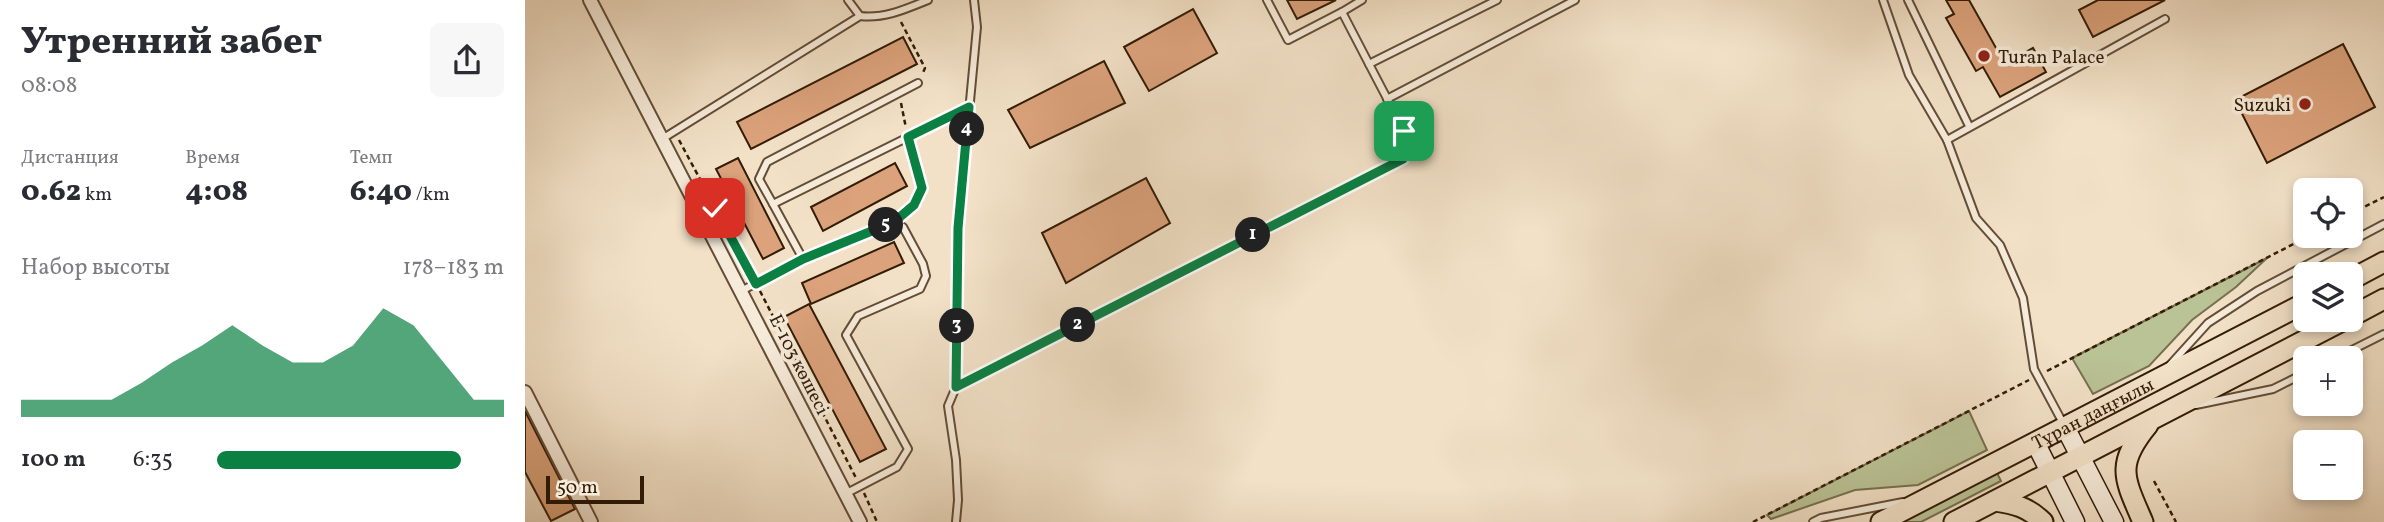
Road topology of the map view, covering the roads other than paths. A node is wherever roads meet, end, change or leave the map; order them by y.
1 (590, 0) edge
2 (848, 0) edge
3 (928, 0) edge
4 (974, 0) edge
5 (1267, 0) edge
6 (1362, 0) edge
7 (1497, 0) edge
8 (1574, 0) edge
9 (1884, 0) edge
10 (1908, 0) edge
11 (1342, 12) junction
12 (860, 16) junction
13 (2165, 19) dead end
14 (1369, 64) junction
15 (918, 83) road end
16 (1387, 99) junction
17 (969, 107) junction
18 (1969, 126) junction
19 (662, 139) junction
20 (1947, 139) junction
21 (773, 204) junction
22 (2384, 224) edge
23 (803, 259) junction
24 (2384, 262) edge
25 (2363, 273) edge
26 (741, 291) junction
27 (2384, 299) edge
28 (2293, 309) edge
29 (2363, 310) edge
30 (2321, 332) edge
31 (2384, 334) edge
32 (2360, 346) edge
33 (2159, 378) junction
34 (2293, 379) edge
35 (956, 387) junction
36 (525, 392) edge
37 (2160, 415) junction
38 (2065, 427) junction
39 (2035, 442) junction
40 (2081, 457) junction
41 (2050, 472) junction
42 (845, 494) junction
43 (1929, 497) junction
44 (1994, 501) junction
45 (591, 522) edge
46 (860, 522) edge
47 (957, 522) edge
48 (1813, 522) edge
49 (1881, 522) edge
50 (1954, 522) edge
51 (2043, 522) edge
52 (2075, 522) edge
53 (2115, 522) edge
54 (2143, 522) edge

1 - 19 street, Е-103 көшесі
2 - 12 lane
3 - 12 lane
4 - 17 lane
5 - 11 lane
6 - 11 lane
7 - 14 lane
8 - 16 lane
9 - 20 lane
10 - 18 lane
11 - 14 lane
12 - 19 lane
13 - 18 lane
14 - 16 lane
15 - 21 lane
16 - 35 lane
17 - 21 lane
17 - 35 lane
18 - 20 lane
19 - 26 street, Е-103 көшесі
20 - 38 lane
21 - 23 lane
22 - 33 lane
23 - 26 lane
23 - 42 lane
24 - 25 main road
26 - 42 street, Е-103 көшесі
27 - 29 main road
28 - 33 main road, Тұран даңғылы
30 - 37 main road, Тұран даңғылы
31 - 32 lane
33 - 38 main road, Тұран даңғылы
34 - 37 lane
35 - 47 lane
36 - 45 street
37 - 40 main road, Тұран даңғылы
37 - 54 main road
38 - 39 main road, Тұран даңғылы
38 - 40 street
39 - 41 street
39 - 43 main road, Тұран даңғылы
40 - 41 main road, Тұран даңғылы
40 - 53 street
41 - 44 main road, Тұран даңғылы
41 - 52 street
42 - 46 street, Е-103 көшесі
43 - 48 lane
43 - 49 main road, Тұран даңғылы
44 - 50 main road, Тұран даңғылы
44 - 51 main road

